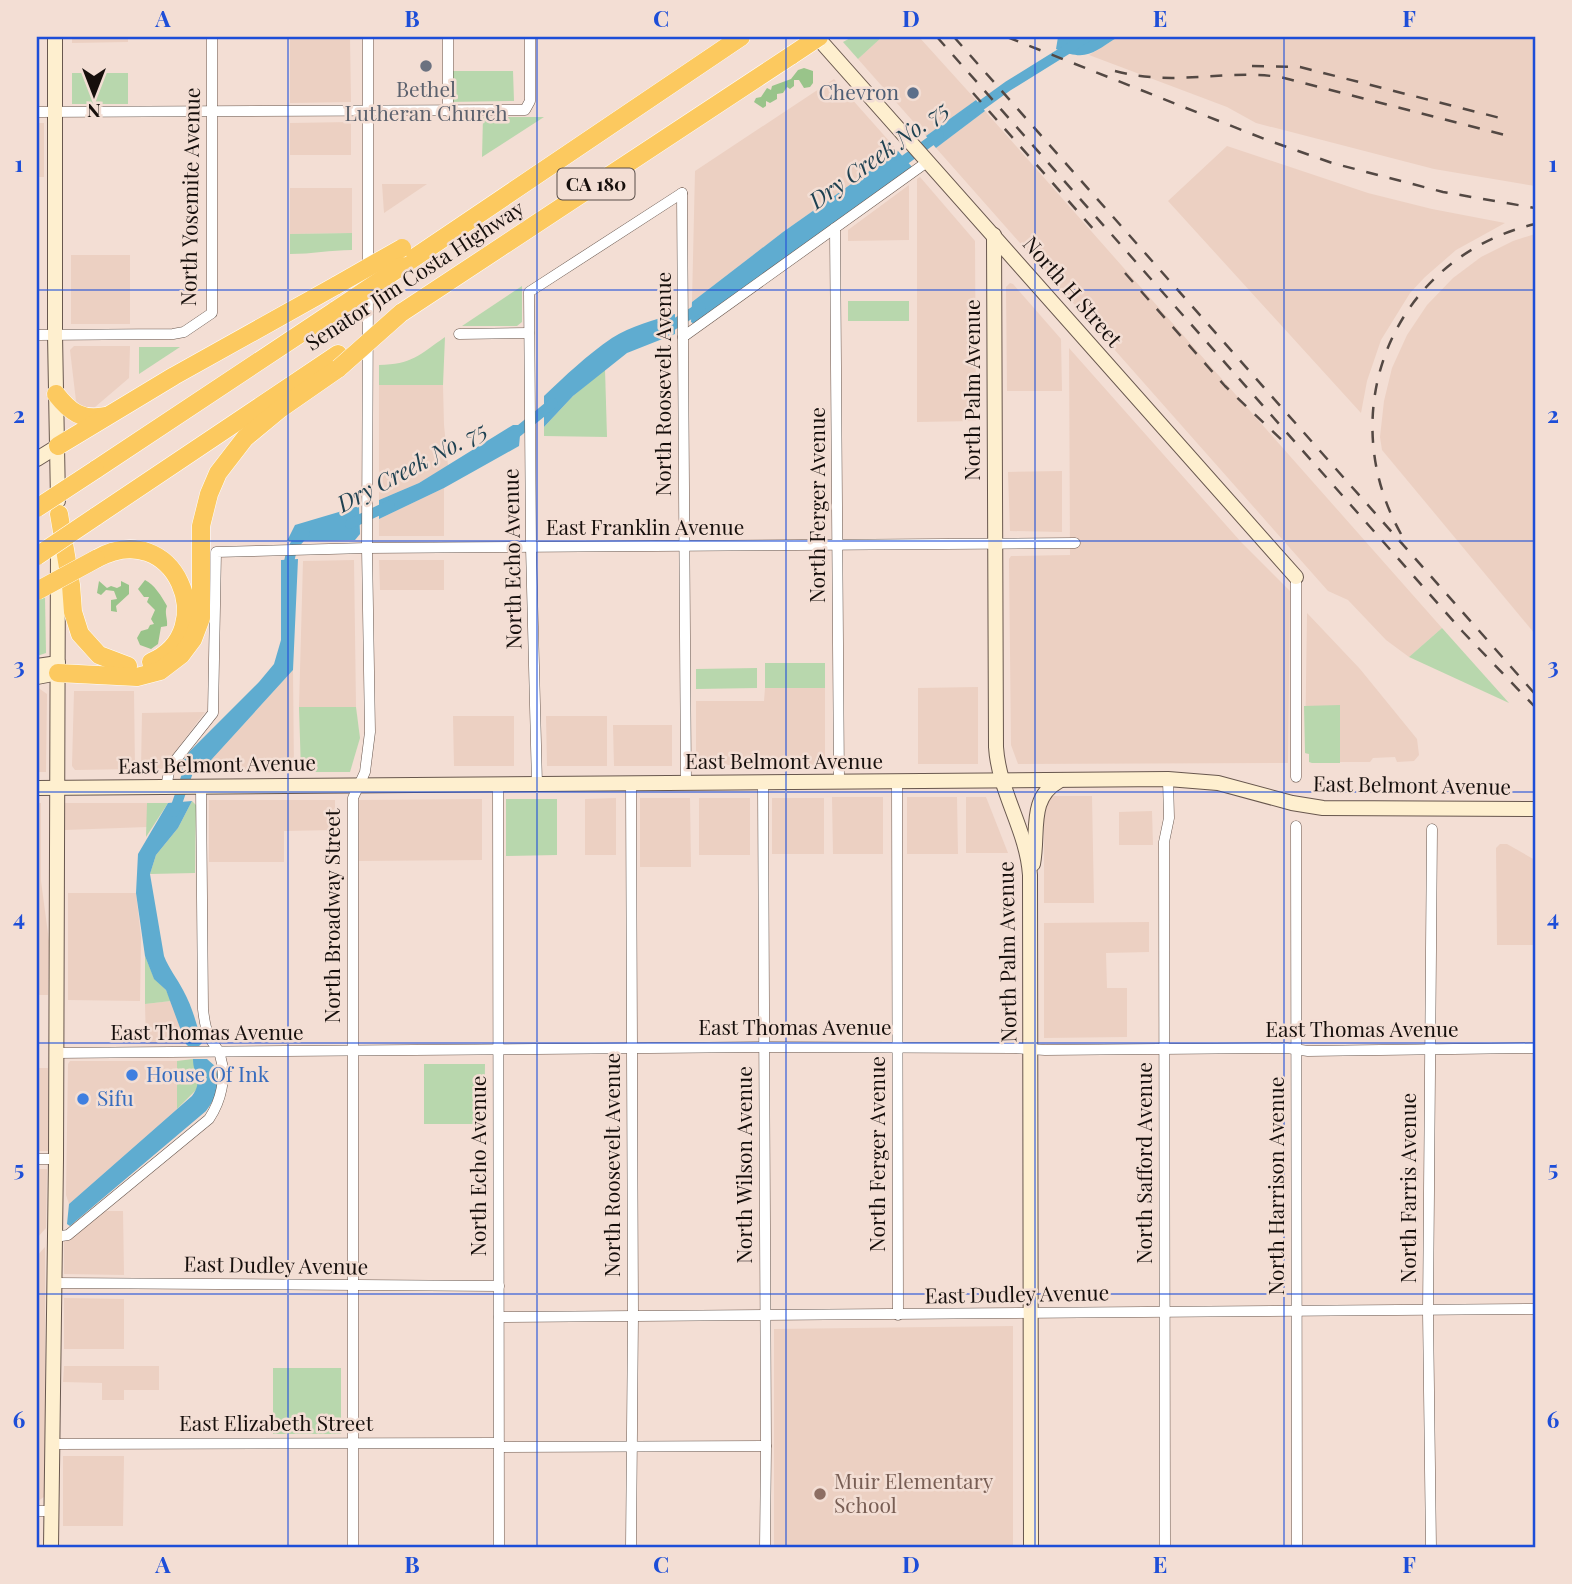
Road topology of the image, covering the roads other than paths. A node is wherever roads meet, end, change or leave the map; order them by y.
1 (55, 37) edge
2 (212, 37) edge
3 (368, 37) edge
4 (448, 37) edge
5 (530, 37) edge
6 (740, 37) edge
7 (818, 37) edge
8 (368, 111) junction
9 (448, 111) junction
10 (37, 112) edge
11 (56, 112) junction
12 (212, 112) junction
13 (927, 162) junction
14 (682, 194) joint
15 (835, 228) junction
16 (994, 235) junction
17 (402, 257) junction
18 (683, 332) junction
19 (529, 333) junction
20 (459, 334) dead end
21 (37, 335) edge
22 (55, 335) junction
23 (339, 361) junction
24 (56, 394) junction
25 (112, 414) junction
26 (58, 446) junction
27 (37, 459) edge
28 (37, 508) edge
29 (59, 514) junction
30 (993, 543) junction
31 (1075, 543) dead end
32 (838, 544) junction
33 (531, 547) junction
34 (684, 547) junction
35 (367, 548) junction
36 (37, 555) edge
37 (1296, 577) joint
38 (37, 591) edge
39 (37, 666) edge
40 (128, 666) junction
41 (58, 668) junction
42 (37, 677) edge
43 (1296, 777) dead end
44 (1168, 779) junction
45 (1059, 780) junction
46 (1001, 781) junction
47 (839, 782) junction
48 (897, 782) junction
49 (631, 783) junction
50 (763, 783) junction
51 (498, 784) junction
52 (537, 784) junction
53 (686, 784) junction
54 (360, 785) junction
55 (198, 786) junction
56 (169, 787) junction
57 (37, 788) edge
58 (58, 788) junction
59 (1532, 809) edge
60 (1296, 826) dead end
61 (1432, 828) dead end
62 (1030, 875) junction
63 (764, 1047) junction
64 (632, 1048) junction
65 (897, 1048) junction
66 (1535, 1048) edge
67 (1030, 1049) junction
68 (1164, 1049) junction
69 (499, 1050) junction
70 (1298, 1050) junction
71 (1430, 1050) junction
72 (352, 1051) junction
73 (55, 1053) junction
74 (219, 1053) junction
75 (37, 1159) edge
76 (56, 1159) junction
77 (55, 1231) junction
78 (54, 1283) junction
79 (355, 1286) junction
80 (499, 1286) junction
81 (1535, 1309) edge
82 (1296, 1311) junction
83 (1165, 1312) junction
84 (1428, 1312) junction
85 (1031, 1314) junction
86 (766, 1315) junction
87 (898, 1315) junction
88 (633, 1316) junction
89 (499, 1317) junction
90 (353, 1443) junction
91 (54, 1444) junction
92 (499, 1445) junction
93 (631, 1446) junction
94 (766, 1446) junction
95 (37, 1511) edge
96 (52, 1511) junction
97 (51, 1547) edge
98 (353, 1547) edge
99 (499, 1547) edge
100 (631, 1547) edge
101 (765, 1547) edge
102 (1031, 1547) edge
103 (1165, 1547) edge
104 (1297, 1547) edge
105 (1431, 1547) edge

1 - 11 main road
2 - 12 street, North Yosemite Avenue
3 - 8 street, North Broadway Street
4 - 9 street
5 - 9 street
6 - 17 highway, Senator Jim Costa Highway / CA 180
7 - 13 main road, North H Street
7 - 23 highway, Senator Jim Costa Highway / CA 180, bridge
8 - 9 street
8 - 12 street
8 - 35 street, North Broadway Street
10 - 11 street
11 - 12 street
11 - 22 main road
12 - 22 street, North Yosemite Avenue
13 - 15 street
13 - 16 main road, North H Street
14 - 18 street, North Roosevelt Avenue
14 - 19 street, North Echo Avenue
15 - 18 street
15 - 32 street, North Ferger Avenue
16 - 30 main road, North Palm Avenue
16 - 37 main road, North H Street
17 - 25 highway, bridge
17 - 28 highway, Senator Jim Costa Highway / CA 180, bridge
18 - 34 street, North Roosevelt Avenue
19 - 20 street
19 - 33 street, North Echo Avenue
21 - 22 street
22 - 24 main road
23 - 36 highway, Senator Jim Costa Highway / CA 180, bridge
23 - 41 highway
24 - 25 highway
24 - 26 main road
25 - 26 highway
26 - 27 main road
26 - 29 main road
29 - 40 highway
29 - 41 main road
30 - 31 street, East Franklin Avenue
30 - 32 street, East Franklin Avenue
30 - 46 main road, North Palm Avenue
32 - 34 street, East Franklin Avenue
32 - 47 street, North Ferger Avenue
33 - 34 street, East Franklin Avenue
33 - 35 street, East Franklin Avenue
33 - 52 street, North Echo Avenue
34 - 53 street, North Roosevelt Avenue
35 - 54 street, North Broadway Street
35 - 56 street, East Franklin Avenue
37 - 43 street
38 - 40 highway, bridge
39 - 41 main road
40 - 41 highway
41 - 42 main road
41 - 58 main road
44 - 45 main road, East Belmont Avenue
44 - 59 main road, East Belmont Avenue
44 - 68 street, North Safford Avenue
45 - 46 main road, East Belmont Avenue
45 - 62 main road
46 - 48 main road, East Belmont Avenue
46 - 62 main road, North Palm Avenue
47 - 48 main road, East Belmont Avenue
47 - 50 main road, East Belmont Avenue
48 - 65 street, North Ferger Avenue
49 - 52 main road, East Belmont Avenue
49 - 53 main road, East Belmont Avenue
49 - 64 street, North Roosevelt Avenue
50 - 53 main road, East Belmont Avenue
50 - 63 street, North Wilson Avenue
51 - 52 main road, East Belmont Avenue
51 - 54 main road, East Belmont Avenue
51 - 69 street, North Echo Avenue
54 - 55 main road, East Belmont Avenue
54 - 72 street, North Broadway Street
55 - 56 main road, East Belmont Avenue
55 - 74 street
56 - 58 main road, East Belmont Avenue
57 - 58 main road, East Belmont Avenue
58 - 73 main road
60 - 70 street, North Harrison Avenue
61 - 71 street, North Farris Avenue
62 - 67 main road, North Palm Avenue
63 - 64 street, East Thomas Avenue
63 - 65 street, East Thomas Avenue
63 - 86 street, North Wilson Avenue
64 - 69 street, East Thomas Avenue
64 - 88 street, North Roosevelt Avenue
65 - 67 street, East Thomas Avenue
65 - 87 street, North Ferger Avenue
66 - 71 street, East Thomas Avenue
67 - 68 street, East Thomas Avenue
67 - 85 main road, North Palm Avenue
68 - 70 street, East Thomas Avenue
68 - 83 street, North Safford Avenue
69 - 72 street, East Thomas Avenue
69 - 80 street, North Echo Avenue
70 - 71 street, East Thomas Avenue
70 - 82 street, North Harrison Avenue
71 - 84 street, North Farris Avenue
72 - 74 street, East Thomas Avenue
72 - 79 street, North Broadway Street
73 - 74 street, East Thomas Avenue
73 - 76 main road
74 - 77 street
75 - 76 street
76 - 77 main road
77 - 78 main road
78 - 79 street, East Dudley Avenue
78 - 91 main road
79 - 80 street, East Dudley Avenue
79 - 90 street, North Broadway Street
80 - 89 street, North Echo Avenue
81 - 84 street, East Dudley Avenue
82 - 83 street, East Dudley Avenue
82 - 84 street, East Dudley Avenue
82 - 104 street, North Harrison Avenue
83 - 85 street, East Dudley Avenue
83 - 103 street, North Safford Avenue
84 - 105 street, North Farris Avenue
85 - 87 street, East Dudley Avenue
85 - 102 main road, North Palm Avenue
86 - 87 street, East Dudley Avenue
86 - 88 street, East Dudley Avenue
86 - 94 street, North Wilson Avenue
88 - 89 street, East Dudley Avenue
88 - 93 street, North Roosevelt Avenue
89 - 92 street, North Echo Avenue
90 - 91 street, East Elizabeth Street
90 - 92 street, East Elizabeth Street
90 - 98 street, North Broadway Street
91 - 96 main road
92 - 93 street, East Elizabeth Street
92 - 99 street, North Echo Avenue
93 - 94 street, East Elizabeth Street
93 - 100 street, North Roosevelt Avenue
94 - 101 street, North Wilson Avenue
95 - 96 street
96 - 97 main road

